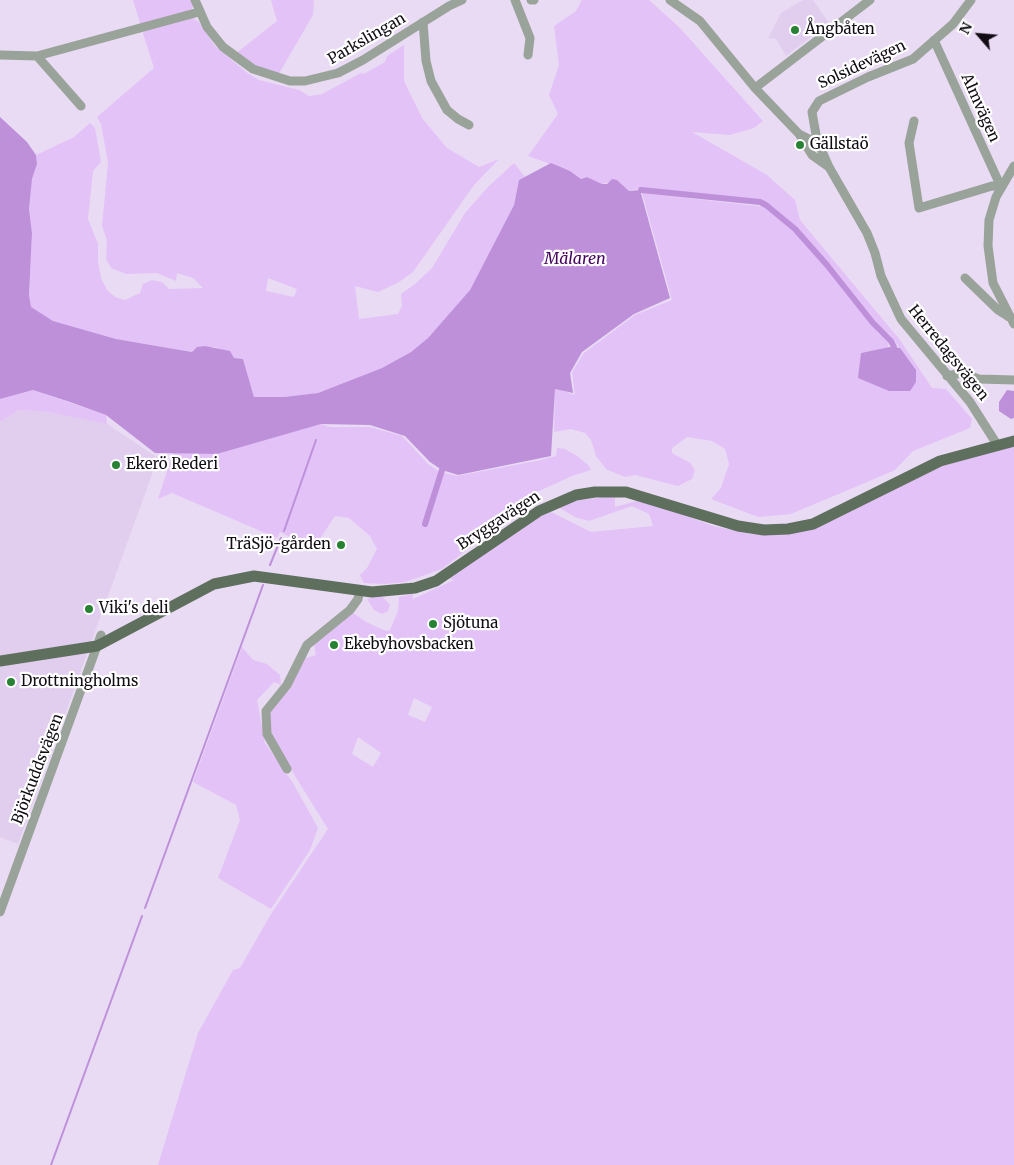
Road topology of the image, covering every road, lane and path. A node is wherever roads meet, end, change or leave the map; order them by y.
1 (195, 0) edge
2 (462, 0) edge
3 (515, 0) edge
4 (670, 0) edge
5 (870, 0) edge
6 (971, 0) edge
7 (448, 3) edge
8 (199, 12) junction
9 (422, 22) junction
10 (934, 40) junction
11 (0, 54) edge
12 (528, 55) dead end
13 (37, 56) junction
14 (755, 88) junction
15 (81, 106) dead end
16 (914, 120) dead end
17 (470, 125) dead end
18 (799, 134) junction
19 (818, 146) junction
20 (1014, 166) edge
21 (829, 167) junction
22 (1001, 186) junction
23 (965, 278) dead end
24 (1011, 321) edge
25 (947, 376) junction
26 (1014, 380) edge
27 (1014, 441) edge
28 (998, 446) junction
29 (360, 590) junction
30 (99, 640) junction
31 (0, 661) edge
32 (287, 769) dead end
33 (0, 912) edge

1 - 8 street, Parkslingan
2 - 7 street, Parkslingan
3 - 12 street
4 - 14 street, Herredagsvägen
5 - 14 street
6 - 10 street, Solsidevägen
7 - 9 street, Parkslingan
8 - 9 street, Parkslingan
8 - 13 street
9 - 17 street
10 - 19 street, Solsidevägen
10 - 22 street, Almvägen
11 - 13 street
13 - 15 street
14 - 18 street, Herredagsvägen
16 - 22 street
18 - 19 street, Herredagsvägen
18 - 21 street, Herredagsvägen
19 - 21 street, Herredagsvägen
20 - 22 street
21 - 25 street, Herredagsvägen
22 - 24 street
23 - 24 street
25 - 26 street
25 - 28 street, Herredagsvägen
27 - 28 main road, Bryggavägen
28 - 29 main road, Bryggavägen
29 - 30 main road, Bryggavägen
29 - 32 street
30 - 31 main road, Bryggavägen
30 - 33 street, Björkuddsvägen

